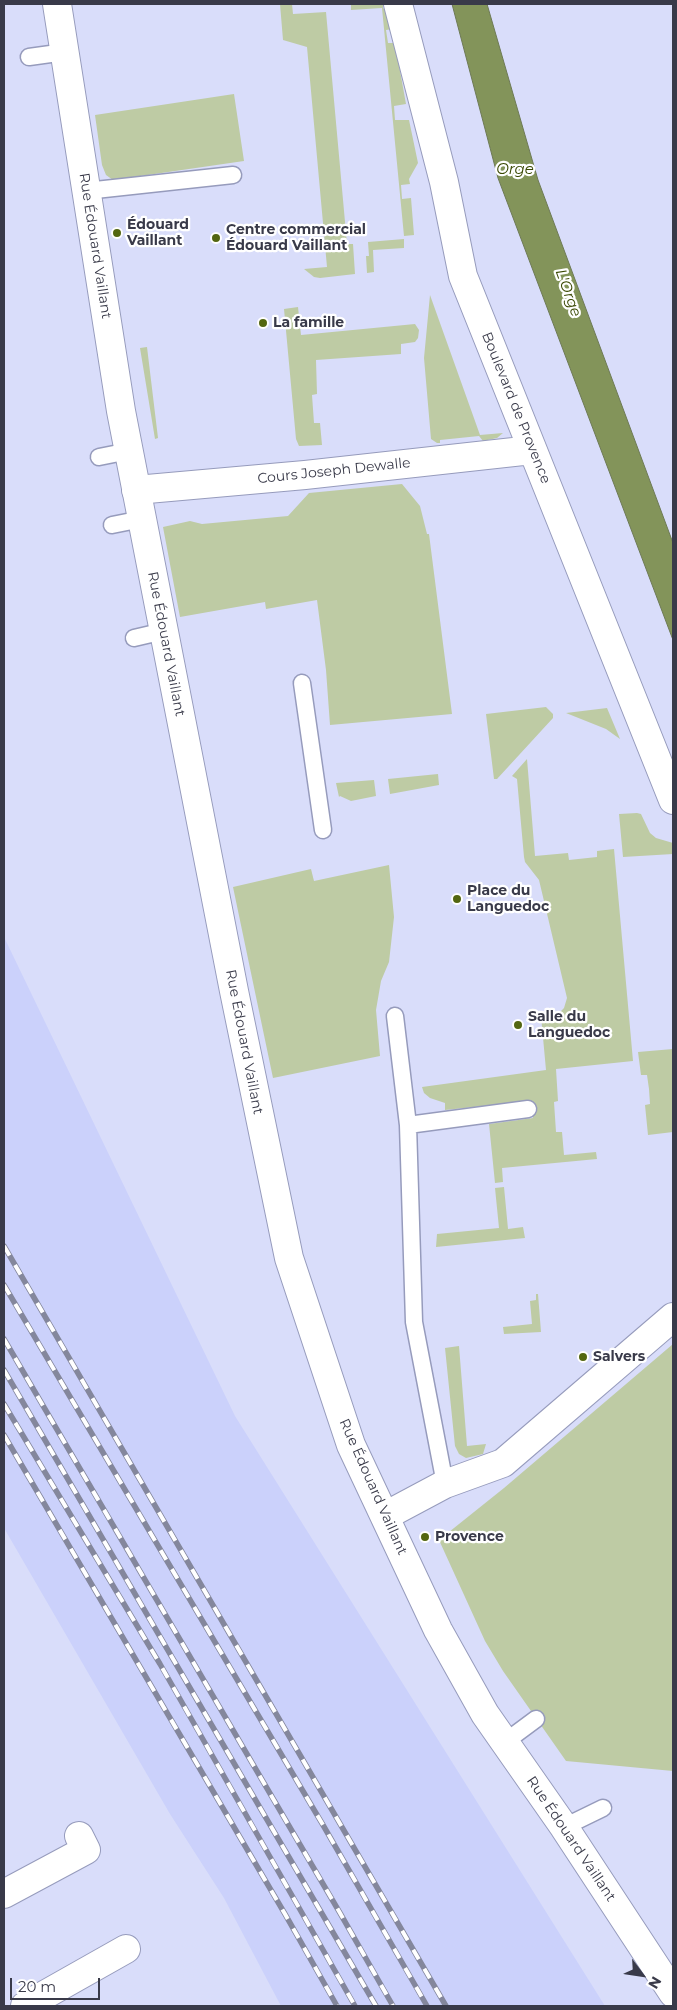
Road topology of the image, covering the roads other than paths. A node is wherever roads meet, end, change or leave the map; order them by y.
1 (57, 4) edge
2 (398, 4) edge
3 (65, 52) junction
4 (29, 57) dead end
5 (233, 176) dead end
6 (86, 191) junction
7 (129, 450) junction
8 (532, 450) junction
9 (99, 456) dead end
10 (136, 490) junction
11 (142, 519) junction
12 (112, 525) dead end
13 (164, 631) junction
14 (134, 638) dead end
15 (302, 683) dead end
16 (673, 800) edge
17 (323, 830) dead end
18 (395, 1016) dead end
19 (528, 1110) dead end
20 (408, 1126) junction
21 (673, 1316) edge
22 (446, 1484) junction
23 (385, 1516) junction
24 (536, 1719) dead end
25 (505, 1742) junction
26 (603, 1808) dead end
27 (564, 1827) junction
28 (79, 1836) dead end
29 (4, 1894) edge
30 (126, 1949) dead end
31 (673, 1993) edge
32 (25, 2006) edge

1 - 3 street, Rue Édouard Vaillant
2 - 8 street, Boulevard de Provence
3 - 4 lane
3 - 6 street, Rue Édouard Vaillant
5 - 6 lane
6 - 7 street, Rue Édouard Vaillant
7 - 9 lane
7 - 10 street, Rue Édouard Vaillant
8 - 10 street, Cours Joseph Dewalle
8 - 16 street, Boulevard de Provence
10 - 11 street, Rue Édouard Vaillant
11 - 12 lane
11 - 13 street, Rue Édouard Vaillant
13 - 14 lane
13 - 23 street, Rue Édouard Vaillant
15 - 17 lane
18 - 20 lane
19 - 20 lane
20 - 22 lane
21 - 22 street
22 - 23 street
23 - 25 street, Rue Édouard Vaillant
24 - 25 lane
25 - 27 street, Rue Édouard Vaillant
26 - 27 lane
27 - 31 street, Rue Édouard Vaillant
28 - 29 street
30 - 32 street

